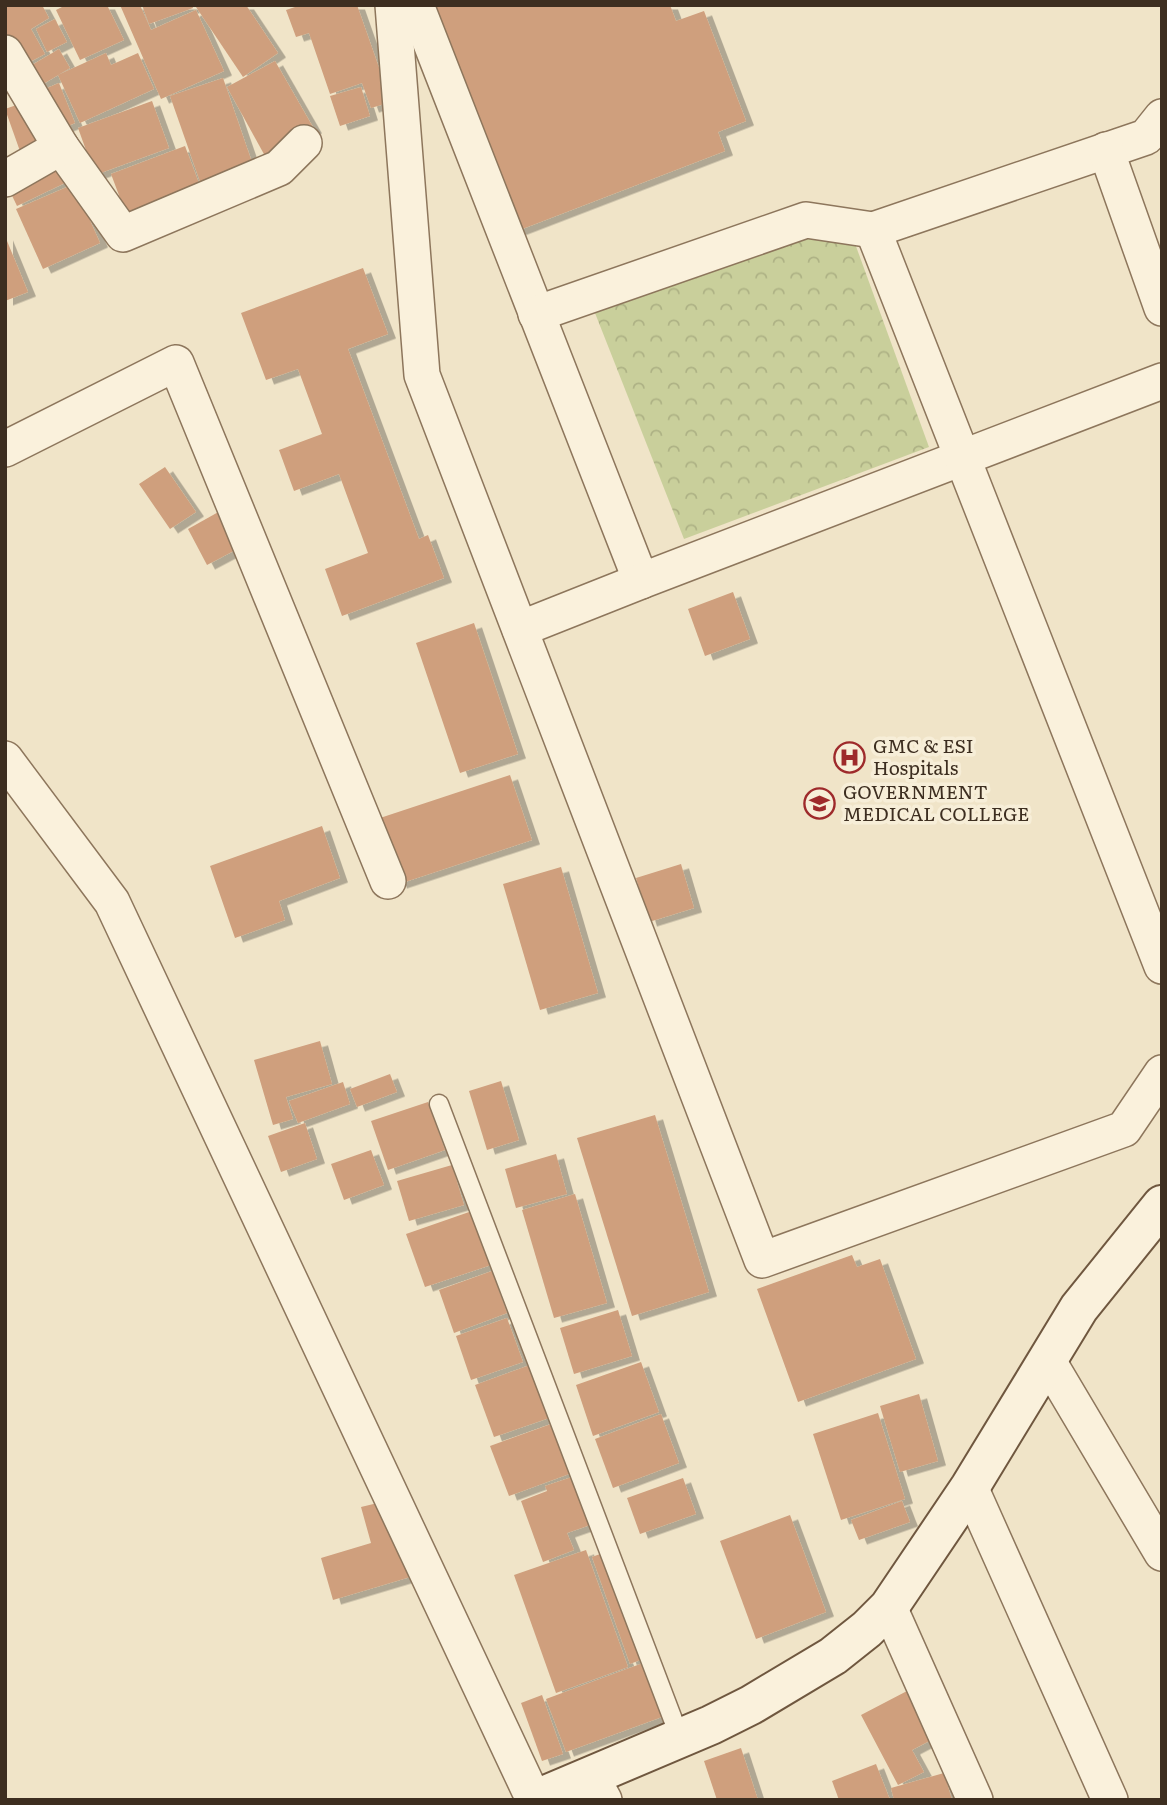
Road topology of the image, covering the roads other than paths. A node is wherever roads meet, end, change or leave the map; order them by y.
1 (393, 5) edge
2 (416, 5) edge
3 (5, 53) edge
4 (1156, 133) edge
5 (304, 143) dead end
6 (61, 147) junction
7 (1106, 150) junction
8 (5, 179) edge
9 (873, 230) junction
10 (1162, 308) edge
11 (536, 314) junction
12 (1162, 381) edge
13 (5, 449) edge
14 (962, 457) junction
15 (641, 581) junction
16 (520, 629) junction
17 (5, 759) edge
18 (388, 881) dead end
19 (1162, 966) edge
20 (1162, 1073) edge
21 (439, 1104) dead end
22 (1162, 1205) edge
23 (1048, 1361) junction
24 (970, 1487) junction
25 (1162, 1553) edge
26 (889, 1607) junction
27 (680, 1738) junction
28 (598, 1788) edge
29 (534, 1800) edge
30 (975, 1800) edge
31 (1110, 1800) edge

1 - 16 street
2 - 11 street
3 - 6 street
4 - 7 street
5 - 6 street
6 - 8 street
7 - 9 street
7 - 10 street
9 - 11 street
9 - 14 street
11 - 15 street
12 - 14 street
13 - 18 street
14 - 15 street
14 - 19 street
15 - 16 street
16 - 20 street
17 - 29 street
21 - 27 lane
22 - 23 street
23 - 24 street
23 - 25 street
24 - 26 street
24 - 31 street
26 - 27 street
26 - 30 street
27 - 28 street
28 - 29 street

